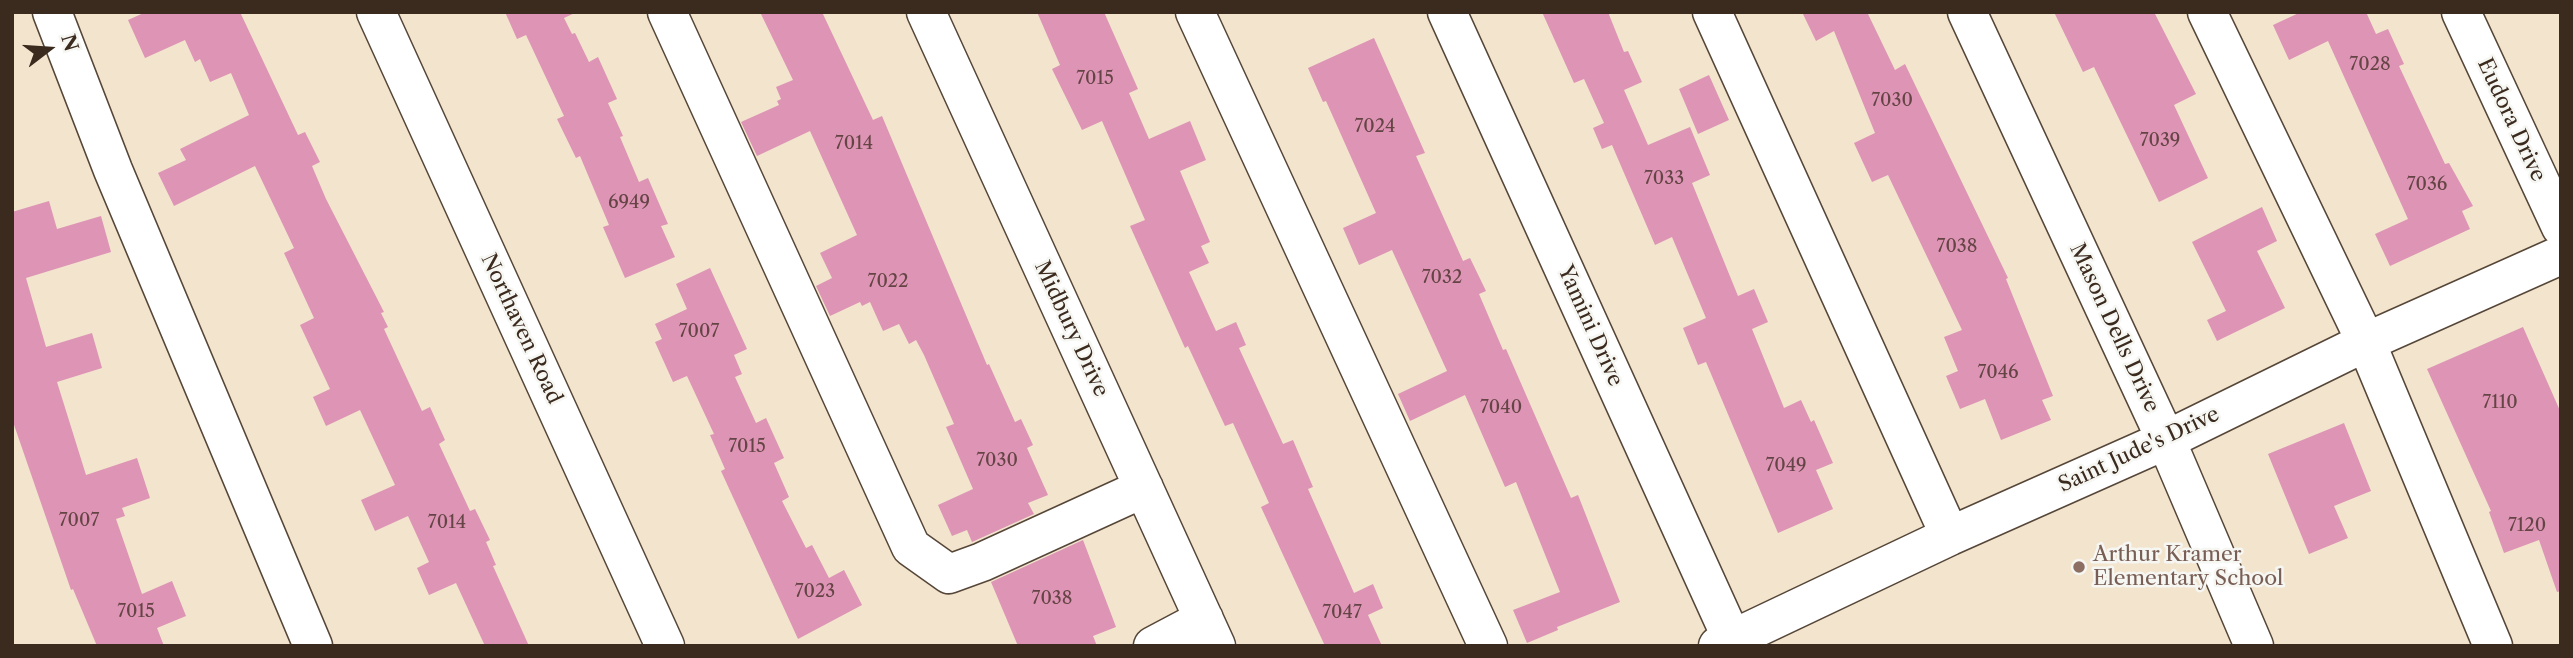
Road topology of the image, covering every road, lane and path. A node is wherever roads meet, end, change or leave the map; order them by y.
1 (52, 12) edge
2 (376, 12) edge
3 (667, 12) edge
4 (926, 12) edge
5 (1195, 12) edge
6 (1447, 12) edge
7 (1712, 12) edge
8 (1967, 12) edge
9 (2207, 12) edge
10 (2461, 12) edge
11 (2561, 227) edge
12 (2561, 255) edge
13 (2366, 342) junction
14 (2165, 440) junction
15 (1144, 488) junction
16 (1950, 536) junction
17 (1210, 633) edge
18 (1725, 643) edge
19 (313, 646) edge
20 (665, 646) edge
21 (1153, 646) edge
22 (1488, 646) edge
23 (2254, 646) edge
24 (2493, 646) edge

1 - 19 street
2 - 20 street, Northaven Road
3 - 15 street
4 - 15 street, Midbury Drive
5 - 22 street
6 - 18 street, Yamini Drive
7 - 16 street
8 - 14 street, Mason Dells Drive
9 - 13 street
10 - 11 street, Eudora Drive
12 - 13 street, Saint Jude's Drive
13 - 14 street, Saint Jude's Drive
13 - 24 street
14 - 16 street, Saint Jude's Drive
14 - 23 street, Mason Dells Drive
15 - 17 street, Midbury Drive
16 - 18 street, Saint Jude's Drive
17 - 21 street

